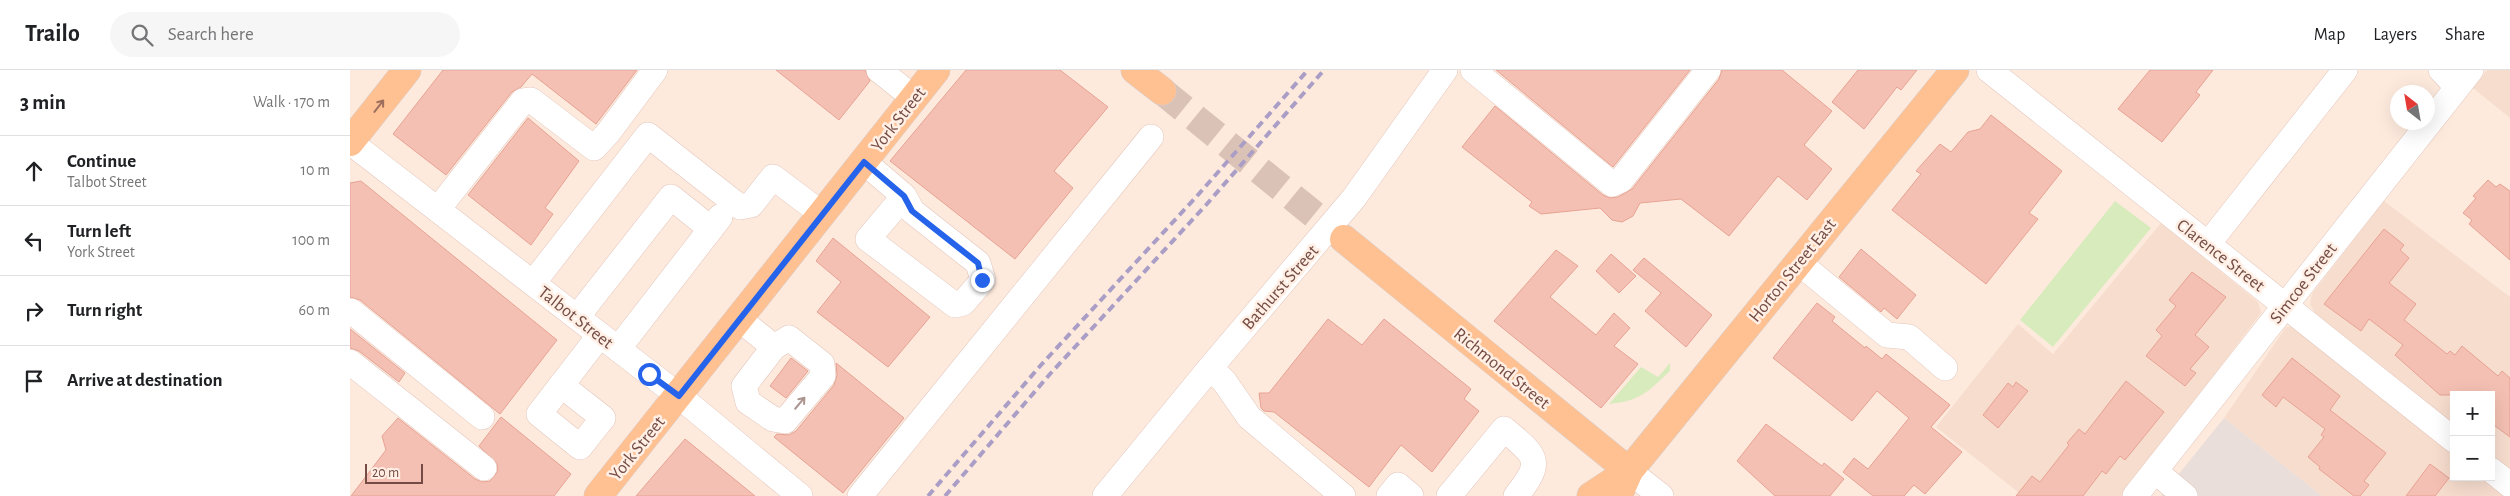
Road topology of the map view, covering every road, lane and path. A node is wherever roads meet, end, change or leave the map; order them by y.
1 (407, 70) edge
2 (655, 70) edge
3 (879, 70) edge
4 (936, 70) edge
5 (1134, 70) edge
6 (1445, 70) edge
7 (1473, 70) edge
8 (1708, 70) edge
9 (1955, 70) edge
10 (2345, 70) edge
11 (2002, 74) edge
12 (2456, 76) edge
13 (1162, 92) tunnel mouth
14 (914, 98) junction
15 (1150, 137) dead end
16 (350, 142) edge
17 (864, 162) junction
18 (904, 196) junction
19 (732, 202) junction
20 (438, 209) junction
21 (822, 214) junction
22 (711, 229) junction
23 (1344, 239) tunnel mouth
24 (2208, 244) junction
25 (1798, 262) junction
26 (533, 283) junction
27 (2286, 306) junction
28 (351, 311) edge
29 (576, 317) junction
30 (739, 319) junction
31 (609, 342) junction
32 (782, 342) junction
33 (350, 362) edge
34 (420, 366) junction
35 (1210, 368) junction
36 (1945, 368) dead end
37 (561, 385) dead end
38 (679, 396) junction
39 (394, 397) junction
40 (748, 402) junction
41 (482, 417) dead end
42 (722, 432) junction
43 (2450, 437) edge
44 (484, 468) dead end
45 (1629, 471) junction
46 (2155, 471) junction
47 (2495, 473) edge
48 (2510, 485) edge
49 (598, 496) edge
50 (800, 496) edge
51 (860, 496) edge
52 (1106, 496) edge
53 (1343, 496) edge
54 (1389, 496) edge
55 (1412, 496) edge
56 (1449, 496) edge
57 (1516, 496) edge
58 (1591, 496) edge
59 (1618, 496) edge
60 (1660, 496) edge
61 (2135, 496) edge
62 (2185, 496) edge

16 -> 1 main road
2 - 20 street
3 - 14 street
4 - 14 main road, York Street
5 - 13 main road
6 - 35 street, Bathurst Street
7 - 8 street
9 - 25 main road, Horton Street East
10 - 24 street
11 - 24 street, Clarence Street
12 - 27 street, Simcoe Street
14 - 17 main road, York Street
15 - 51 street
16 - 20 street, Talbot Street
17 - 18 street
17 - 21 main road, York Street
18 - 18 street
19 - 21 street
19 - 22 street
19 - 26 street
20 - 26 street, Talbot Street
21 - 30 main road, York Street
22 - 29 street
22 - 31 street
23 - 45 main road, Richmond Street
24 - 27 street, Clarence Street
25 - 36 street
25 - 45 main road, Horton Street East
26 - 29 street, Talbot Street
27 - 43 street, Clarence Street
27 - 46 street, Simcoe Street
28 - 34 street
29 - 31 street, Talbot Street
30 - 32 street
30 - 38 main road, York Street
31 - 37 street
31 - 38 street, Talbot Street
32 - 40 street
40 -> 32 street
33 - 39 street
34 - 39 street
34 - 41 street
35 - 52 street, Bathurst Street
35 - 53 street
38 - 42 street, Talbot Street
38 - 49 main road, York Street
39 - 44 street
40 - 42 street
42 - 50 street, Talbot Street
45 - 58 main road, Horton Street East
45 - 59 main road, Horton Street East
45 - 60 street, Richmond Street
46 - 61 street, Simcoe Street
46 - 62 street
47 - 48 street
54 - 55 street
56 - 57 street

